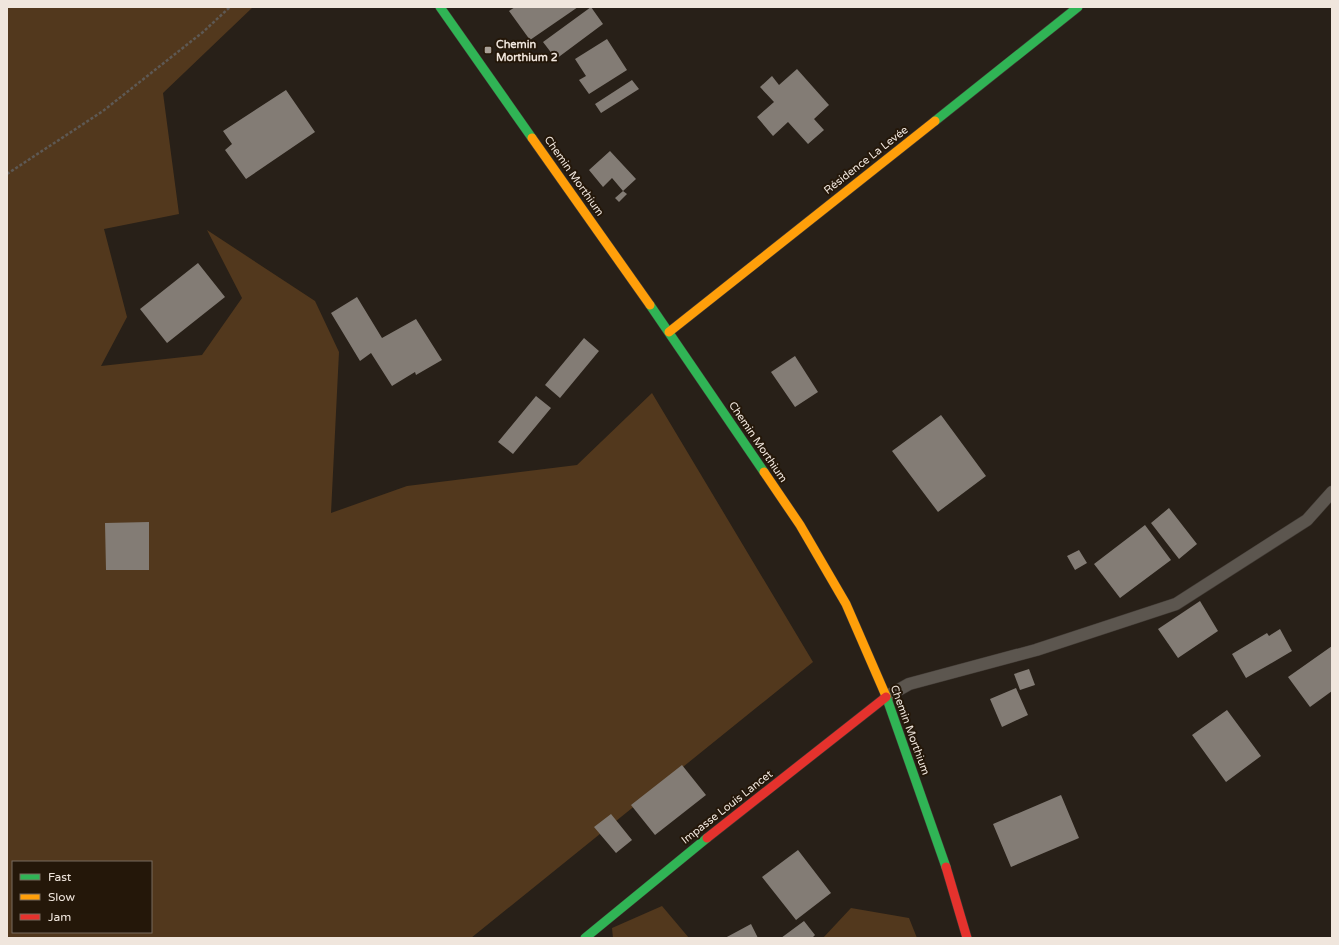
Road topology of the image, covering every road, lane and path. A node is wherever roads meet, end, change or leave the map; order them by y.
1 (230, 7) edge
2 (440, 7) edge
3 (1078, 7) edge
4 (7, 174) edge
5 (669, 332) junction
6 (1332, 492) edge
7 (886, 698) junction
8 (585, 938) edge
9 (967, 938) edge

1 - 4 path
2 - 5 street, Chemin Morthium
3 - 5 street, Résidence La Levée
5 - 7 street, Chemin Morthium
6 - 7 lane
7 - 8 street, Impasse Louis Lancet
7 - 9 street, Chemin Morthium

